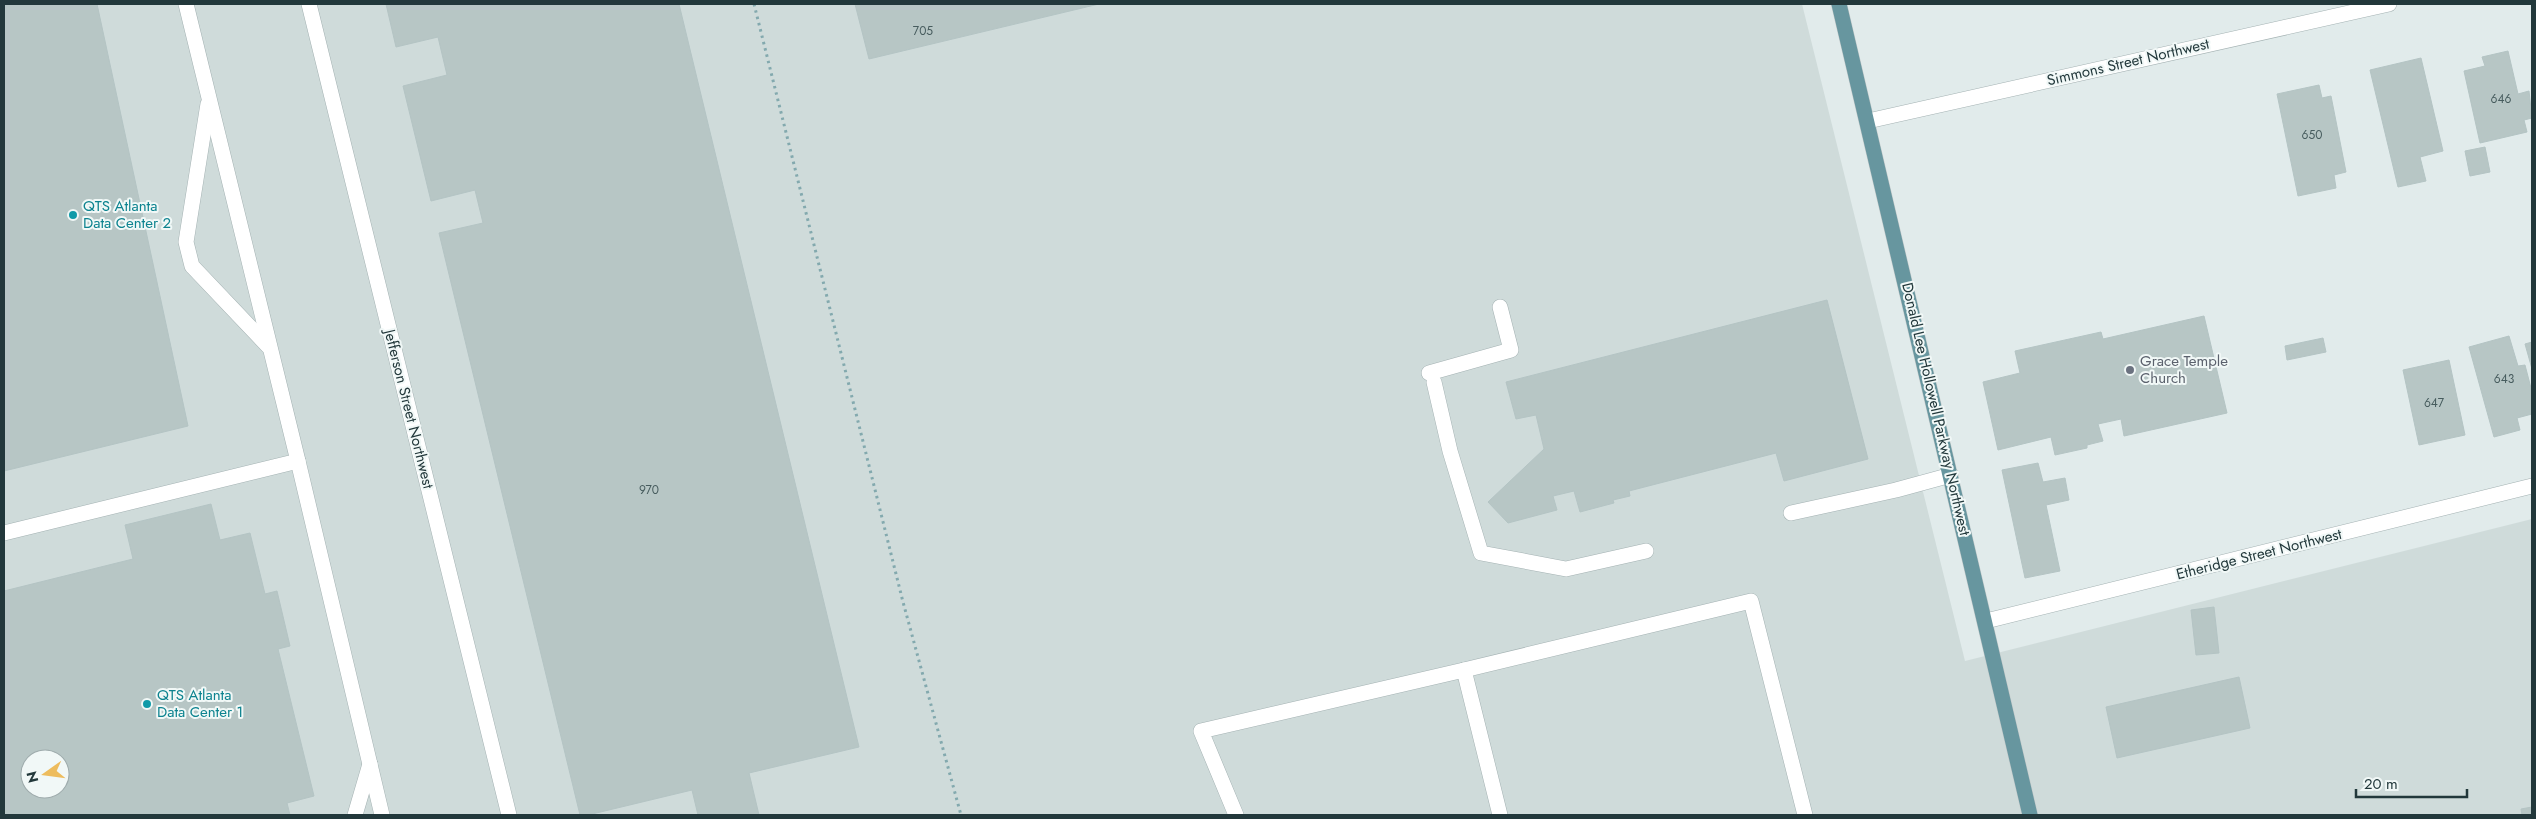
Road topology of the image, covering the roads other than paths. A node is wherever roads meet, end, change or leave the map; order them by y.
1 (186, 4) edge
2 (309, 4) edge
3 (1840, 4) edge
4 (2389, 4) edge
5 (209, 96) junction
6 (1868, 120) junction
7 (1500, 307) dead end
8 (269, 347) junction
9 (298, 462) junction
10 (1951, 475) junction
11 (2532, 486) edge
12 (1791, 513) dead end
13 (4, 533) edge
14 (1646, 551) dead end
15 (1986, 621) junction
16 (1464, 670) junction
17 (370, 763) junction
18 (355, 815) edge
19 (382, 815) edge
20 (510, 815) edge
21 (1236, 815) edge
22 (1500, 815) edge
23 (1805, 815) edge
24 (2030, 815) edge

1 - 5 street
2 - 20 street, Jefferson Street Northwest
3 - 6 main road, Donald Lee Hollowell Parkway Northwest
4 - 6 street, Simmons Street Northwest
5 - 8 street
5 - 8 street
6 - 10 main road, Donald Lee Hollowell Parkway Northwest
7 - 14 street
8 - 9 street
9 - 13 street
9 - 17 street
10 - 12 street
10 - 15 main road, Donald Lee Hollowell Parkway Northwest
11 - 15 street, Etheridge Street Northwest
15 - 24 main road, Donald Lee Hollowell Parkway Northwest
16 - 21 street
16 - 22 street
16 - 23 street
17 - 18 street
17 - 19 street

